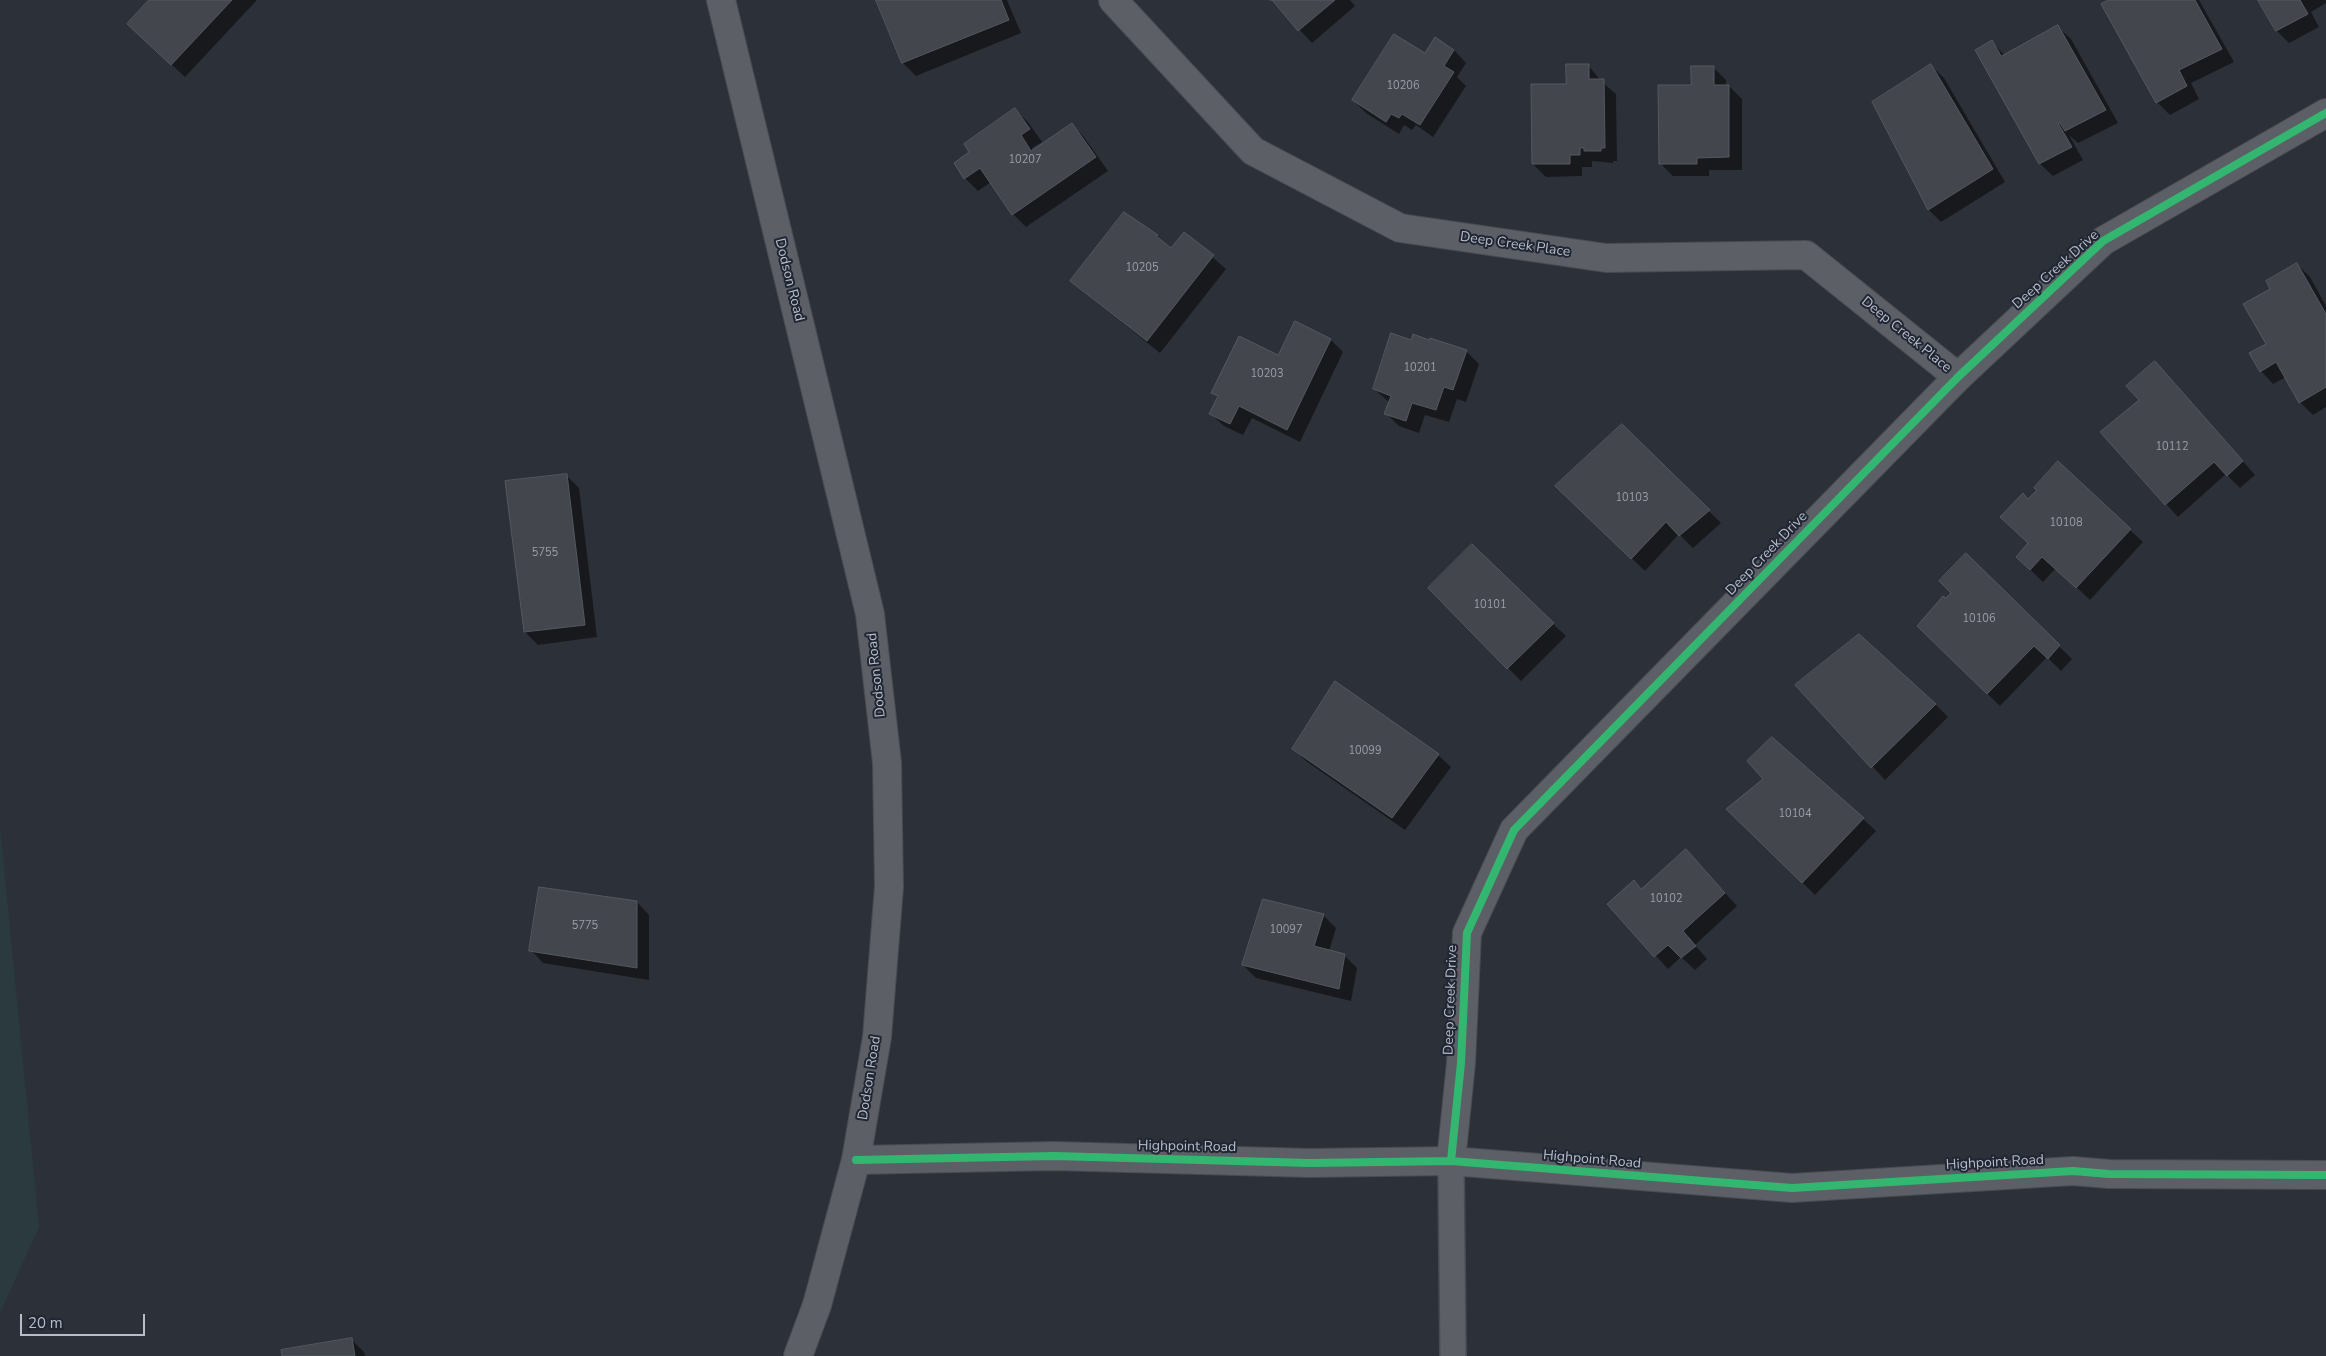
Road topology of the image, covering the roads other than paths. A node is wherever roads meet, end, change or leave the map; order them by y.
1 (721, 0) edge
2 (1113, 0) edge
3 (2326, 113) edge
4 (1958, 377) junction
5 (856, 1160) junction
6 (1451, 1161) junction
7 (2326, 1175) edge
8 (798, 1356) edge
9 (1453, 1356) edge

1 - 5 street, Dodson Road
2 - 4 street, Deep Creek Place
3 - 4 street, Deep Creek Drive
4 - 6 street, Deep Creek Drive
5 - 6 street, Highpoint Road
5 - 8 street, Dodson Road
6 - 7 street, Highpoint Road
6 - 9 lane

